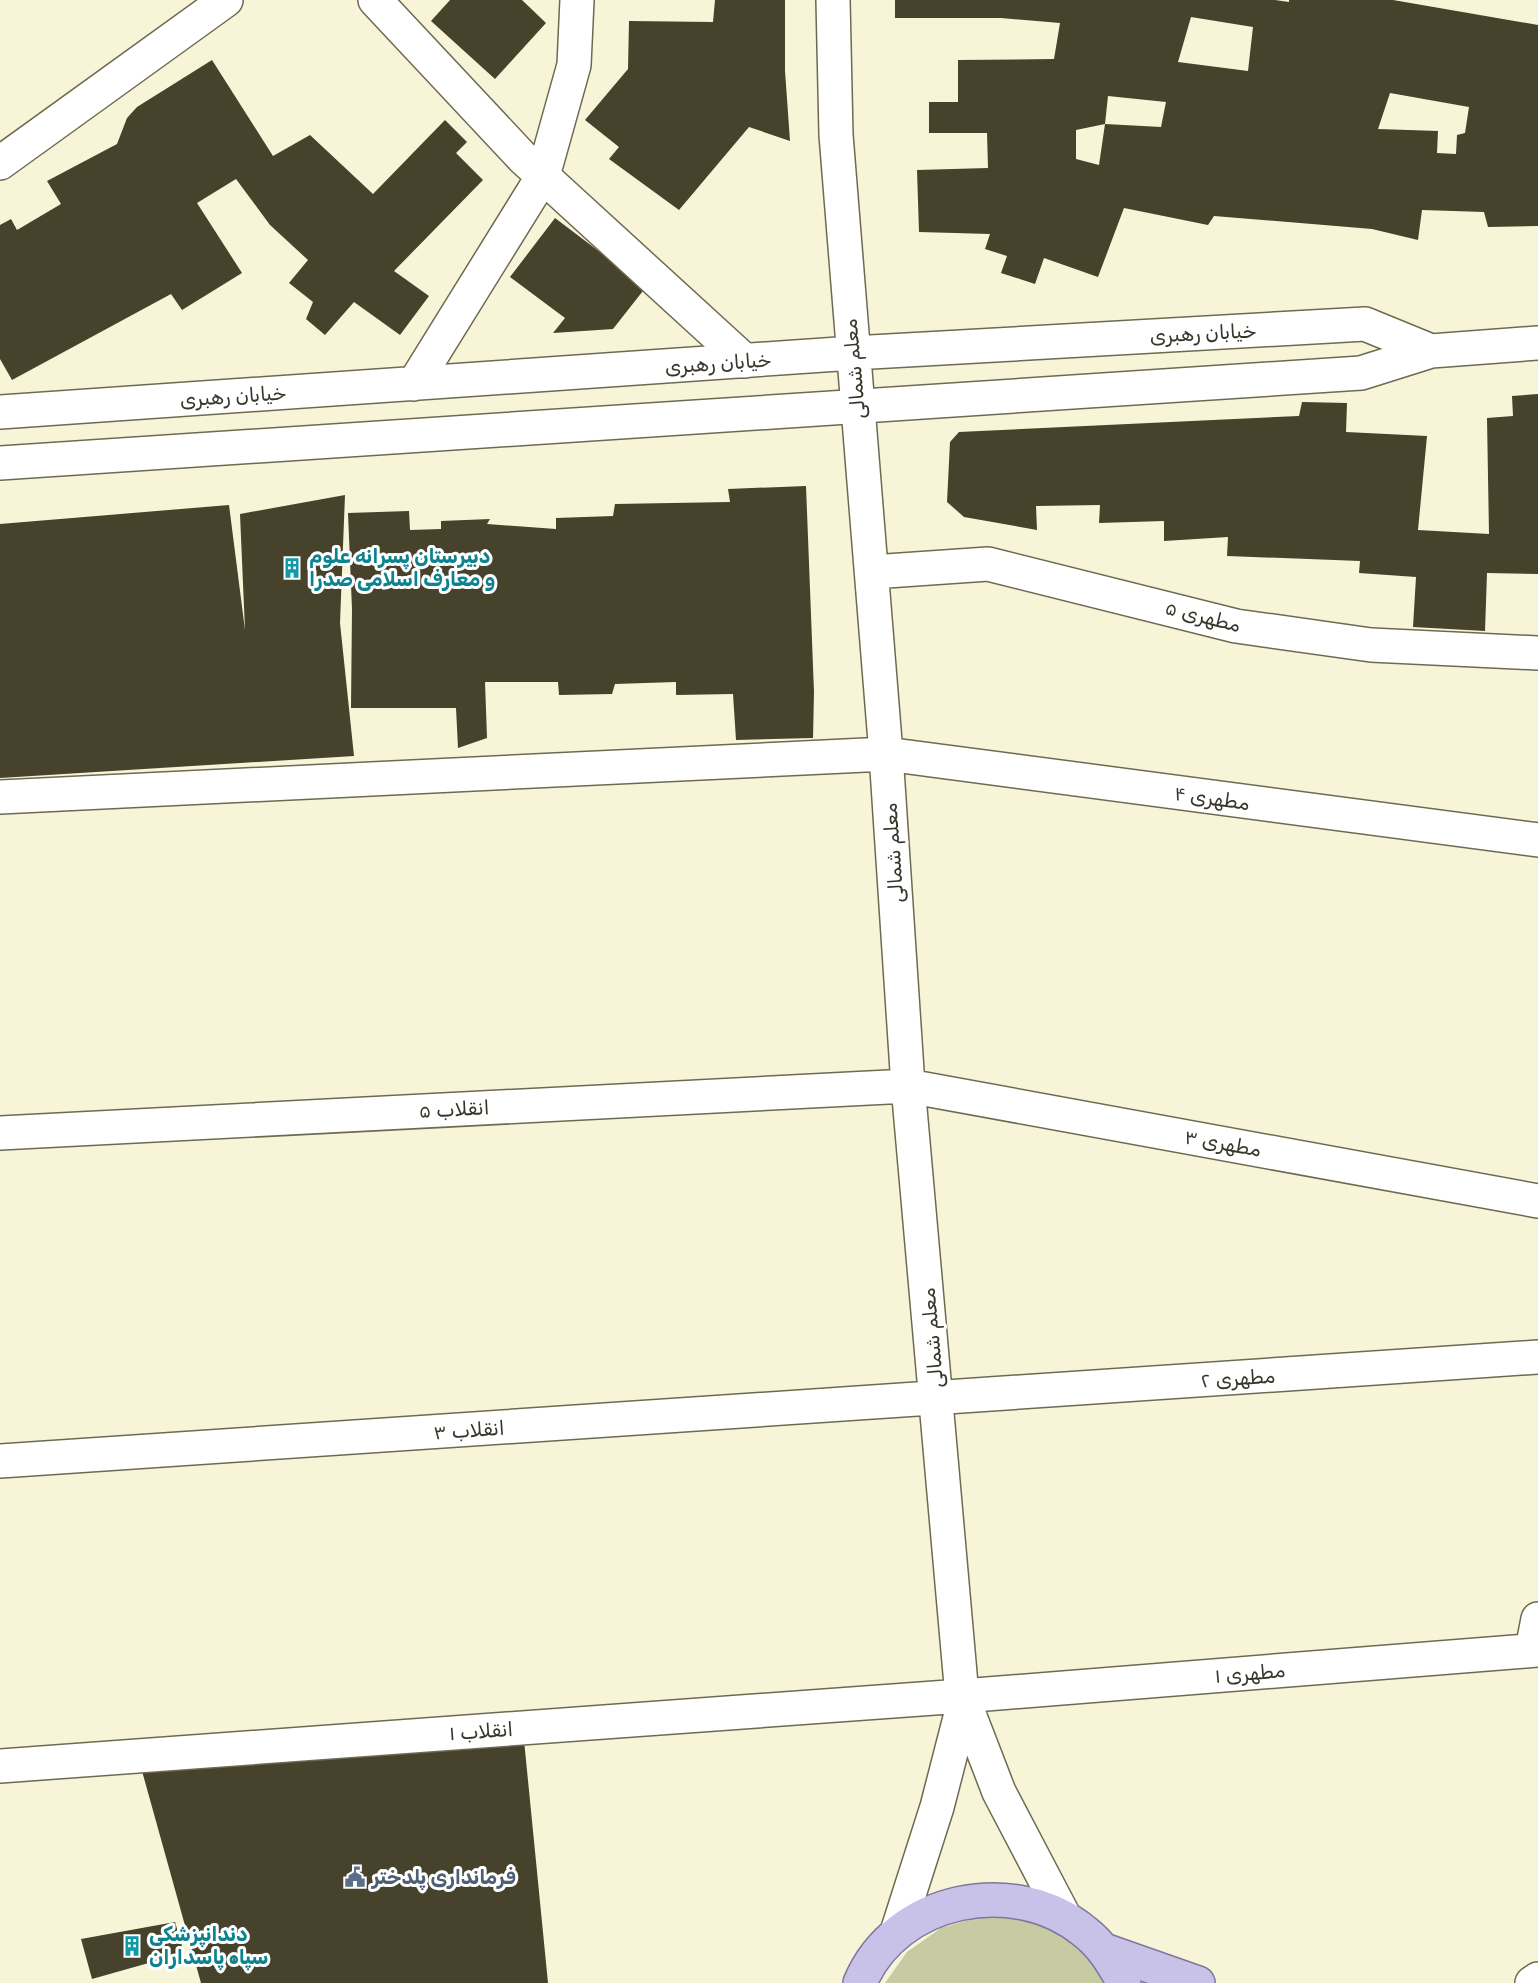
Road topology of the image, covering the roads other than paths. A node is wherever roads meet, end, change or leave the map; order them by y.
1 (226, 0) edge
2 (375, 0) edge
3 (577, 0) edge
4 (832, 0) edge
5 (0, 163) edge
6 (543, 176) junction
7 (1538, 343) edge
8 (1431, 351) junction
9 (853, 353) junction
10 (746, 361) junction
11 (414, 384) junction
12 (857, 406) junction
13 (0, 412) edge
14 (0, 462) edge
15 (872, 572) junction
16 (1538, 652) edge
17 (886, 754) junction
18 (0, 797) edge
19 (1538, 840) edge
20 (908, 1086) junction
21 (0, 1133) edge
22 (1538, 1201) edge
23 (1538, 1357) edge
24 (937, 1398) junction
25 (0, 1461) edge
26 (1536, 1640) edge
27 (962, 1701) junction
28 (0, 1766) edge
29 (1065, 1918) junction
30 (897, 1932) junction
31 (1104, 1950) junction
32 (856, 1979) edge
33 (1538, 1979) edge
34 (1124, 1983) edge
35 (1198, 1983) edge
36 (1532, 1983) edge

1 - 5 street
2 - 6 street
3 - 6 street
4 - 9 street, معلم شمالی
6 - 10 street
6 - 11 street
7 - 8 street, خیابان رهبری
8 - 9 street, خیابان رهبری
8 - 12 street, خیابان رهبری
9 - 10 street, خیابان رهبری
9 - 12 street, معلم شمالی
10 - 11 street, خیابان رهبری
11 - 13 street, خیابان رهبری
12 - 14 street, خیابان رهبری
12 - 15 street, معلم شمالی
15 - 16 street, مطهری ۵
15 - 17 street, معلم شمالی
17 - 18 street, مطهری ۴
17 - 19 street, مطهری ۴
17 - 20 street, معلم شمالی
20 - 21 street, انقلاب ۵
20 - 22 street, مطهری ۳
20 - 24 street, معلم شمالی
23 - 24 street, مطهری ۲
24 - 25 street, انقلاب ۳
24 - 27 street, معلم شمالی
26 - 27 street, مطهری ۱
27 - 28 street, انقلاب ۱
27 - 29 street
27 - 30 street
29 - 30 main road
29 - 31 main road
30 - 32 main road
31 - 34 main road
31 - 35 main road
33 - 36 street

